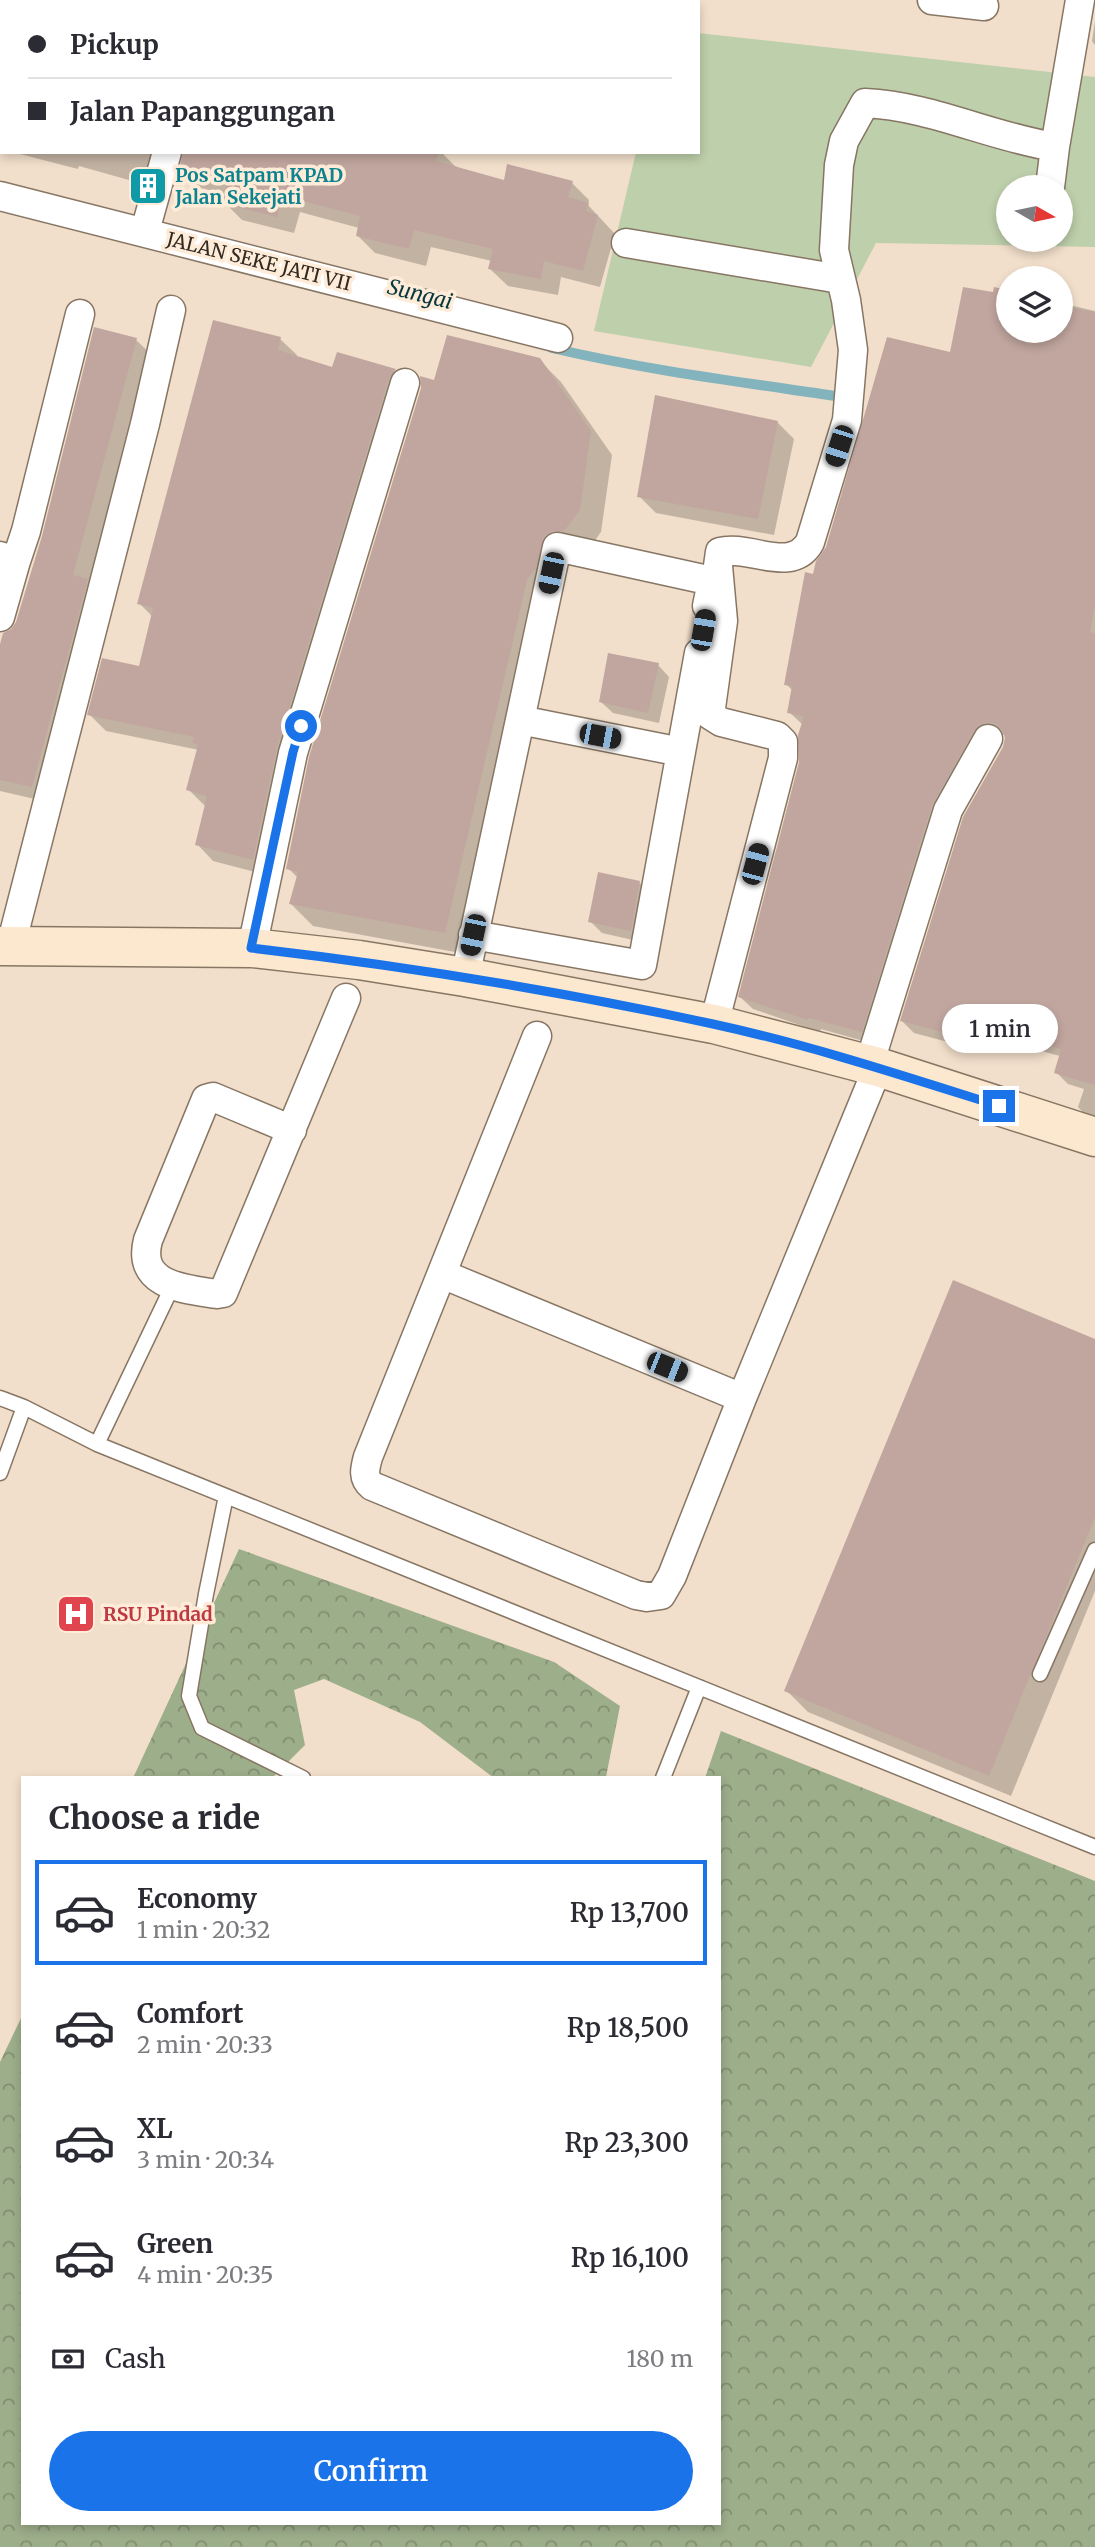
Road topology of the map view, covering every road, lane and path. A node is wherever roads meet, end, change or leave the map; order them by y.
1 (932, 0) edge
2 (1080, 0) edge
3 (984, 6) dead end
4 (1055, 147) junction
5 (166, 154) edge
6 (1052, 175) edge
7 (0, 196) edge
8 (145, 231) junction
9 (626, 243) dead end
10 (840, 279) junction
11 (171, 310) dead end
12 (80, 314) dead end
13 (558, 338) dead end
14 (405, 383) dead end
15 (8, 559) edge
16 (0, 617) edge
17 (520, 719) junction
18 (988, 739) dead end
19 (681, 752) junction
20 (473, 935) junction
21 (5, 946) edge
22 (251, 948) junction
23 (465, 977) junction
24 (346, 998) dead end
25 (714, 1024) junction
26 (537, 1036) dead end
27 (874, 1066) junction
28 (292, 1130) junction
29 (1095, 1137) edge
30 (442, 1274) junction
31 (172, 1287) junction
32 (0, 1398) edge
33 (742, 1398) junction
34 (24, 1407) junction
35 (97, 1444) junction
36 (0, 1474) edge
37 (226, 1496) junction
38 (1095, 1550) edge
39 (1040, 1674) dead end
40 (699, 1687) junction
41 (299, 1776) edge
42 (664, 1776) edge
43 (1095, 1847) edge

1 - 3 street
2 - 4 street
4 - 6 street
4 - 10 street
5 - 8 street
7 - 8 street, JALAN SEKE JATI VII
8 - 13 street, JALAN SEKE JATI VII
9 - 10 street
10 - 25 street
11 - 21 street
12 - 15 street
14 - 22 street
15 - 16 street
17 - 19 street
17 - 19 street
17 - 20 street
18 - 27 street
19 - 20 street
20 - 23 street
21 - 22 street
22 - 23 street
23 - 25 street
24 - 28 street
25 - 27 street
26 - 30 street
27 - 29 street
27 - 33 street
28 - 31 street
28 - 31 street
30 - 33 street
30 - 33 street
31 - 35 lane
32 - 34 lane
34 - 35 lane
34 - 36 lane
35 - 37 lane
37 - 40 lane
37 - 41 lane
38 - 39 lane
40 - 42 lane
40 - 43 lane

